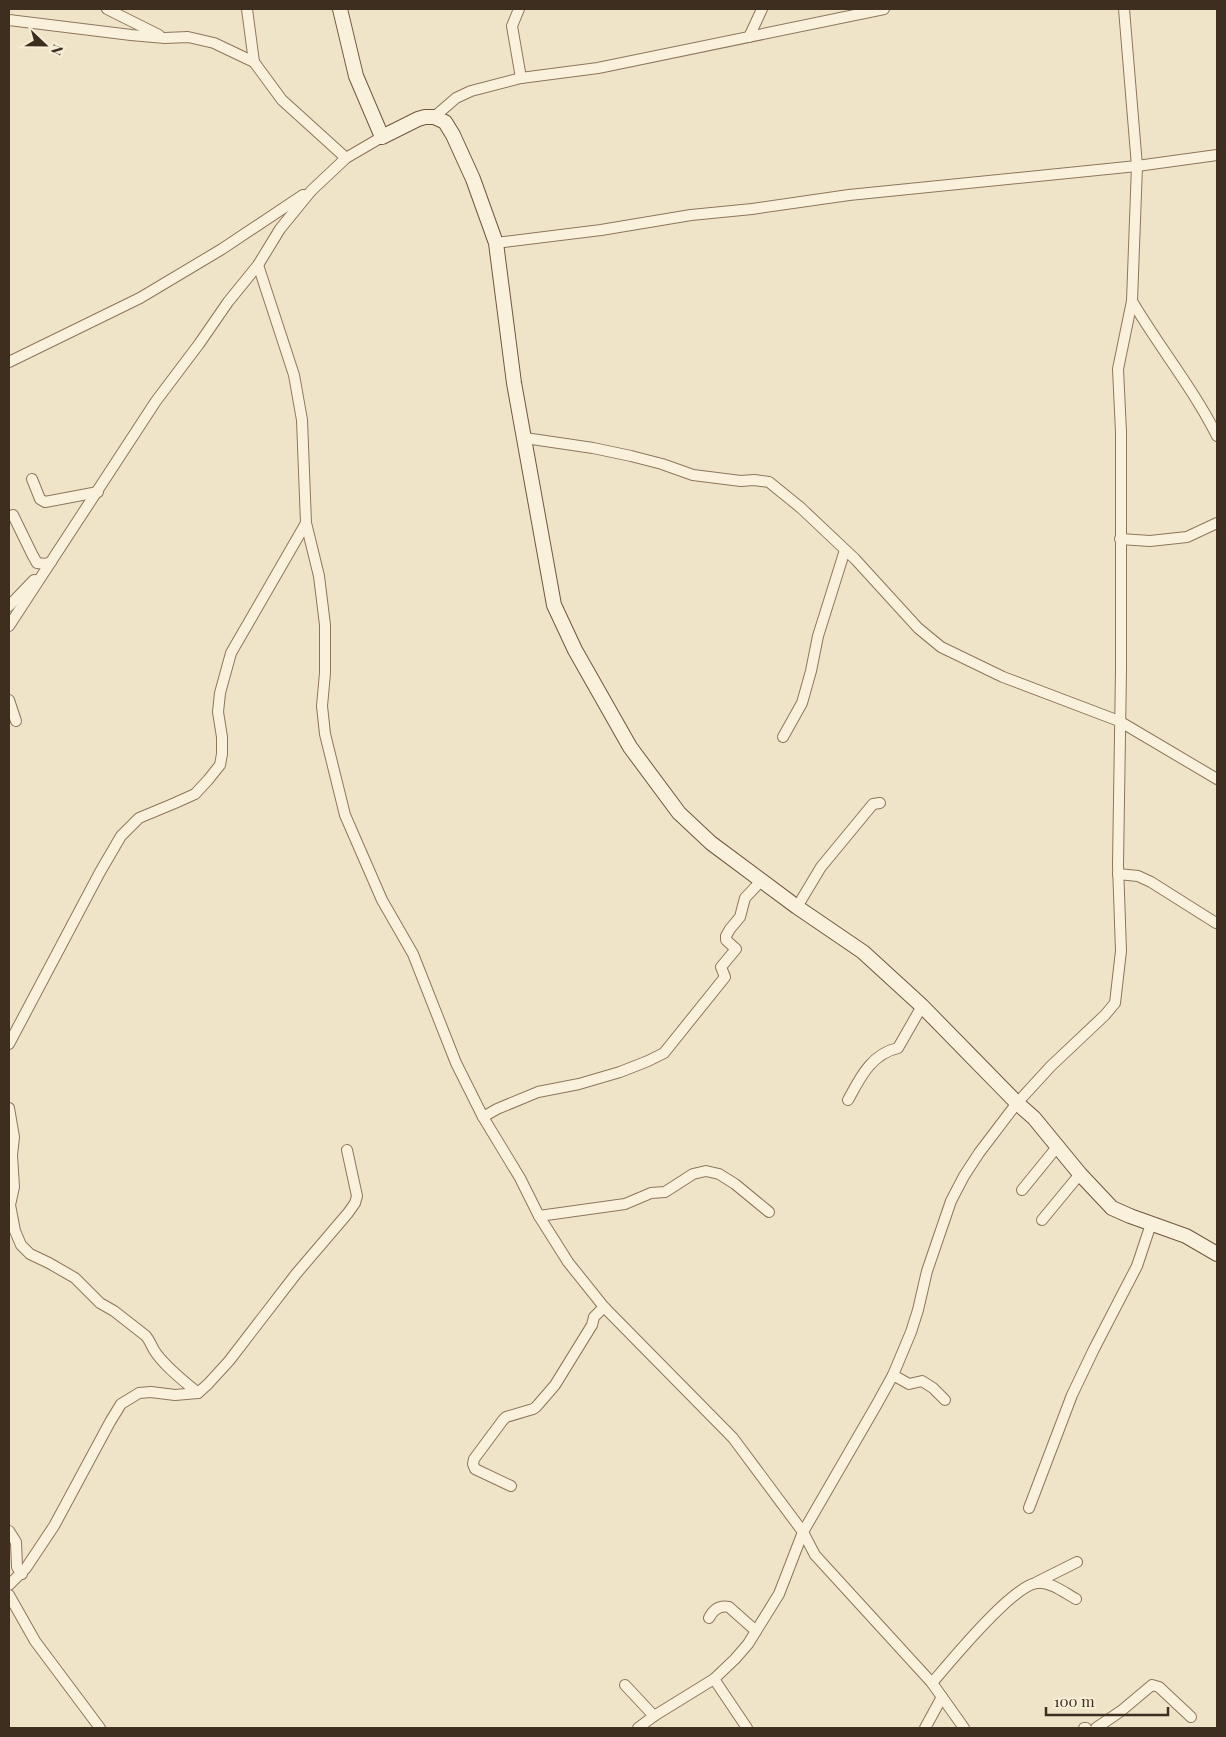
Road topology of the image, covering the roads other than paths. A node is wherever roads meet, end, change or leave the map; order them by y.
1 (107, 9) edge
2 (247, 9) edge
3 (340, 9) edge
4 (519, 9) edge
5 (762, 9) edge
6 (884, 9) edge
7 (1124, 9) edge
8 (9, 20) edge
9 (749, 37) junction
10 (165, 38) junction
11 (254, 62) junction
12 (521, 78) junction
13 (434, 117) junction
14 (382, 137) junction
15 (1217, 155) edge
16 (346, 158) junction
17 (1137, 166) junction
18 (311, 190) junction
19 (496, 243) junction
20 (258, 265) junction
21 (1132, 301) junction
22 (9, 362) edge
23 (1217, 436) edge
24 (525, 438) junction
25 (32, 479) dead end
26 (98, 492) junction
27 (13, 515) dead end
28 (306, 523) junction
29 (1217, 523) edge
30 (1120, 539) junction
31 (845, 550) junction
32 (49, 567) junction
33 (9, 605) edge
34 (9, 626) edge
35 (9, 700) edge
36 (16, 721) dead end
37 (1119, 721) junction
38 (783, 737) dead end
39 (1217, 779) edge
40 (880, 803) dead end
41 (1118, 874) junction
42 (761, 881) junction
43 (797, 907) junction
44 (1216, 922) dead end
45 (922, 1006) junction
46 (9, 1044) edge
47 (848, 1100) dead end
48 (1017, 1103) junction
49 (9, 1108) edge
50 (483, 1117) junction
51 (1057, 1146) junction
52 (347, 1150) dead end
53 (1080, 1174) junction
54 (1022, 1190) dead end
55 (769, 1212) dead end
56 (539, 1216) junction
57 (1042, 1220) dead end
58 (1152, 1224) junction
59 (1217, 1254) edge
60 (604, 1307) junction
61 (892, 1375) junction
62 (198, 1393) junction
63 (945, 1400) dead end
64 (511, 1486) dead end
65 (1029, 1508) dead end
66 (9, 1531) edge
67 (803, 1532) junction
68 (1077, 1562) dead end
69 (22, 1574) junction
70 (1037, 1583) junction
71 (9, 1585) edge
72 (9, 1595) edge
73 (1076, 1599) dead end
74 (709, 1618) dead end
75 (756, 1631) junction
76 (714, 1679) junction
77 (932, 1682) junction
78 (625, 1685) dead end
79 (942, 1697) junction
80 (654, 1716) junction
81 (1191, 1717) dead end
82 (100, 1728) edge
83 (638, 1728) edge
84 (747, 1728) edge
85 (925, 1728) edge
86 (964, 1728) edge
87 (1096, 1728) edge

1 - 10 street
2 - 11 street
3 - 14 street
4 - 12 street
5 - 9 street
6 - 9 street
7 - 17 street
8 - 10 street
9 - 12 street
10 - 11 street
11 - 16 street
12 - 13 street
13 - 14 street
13 - 19 street
14 - 16 street
15 - 17 street
16 - 18 street
17 - 19 street
17 - 21 street
18 - 20 street
18 - 22 street
19 - 24 street
20 - 26 street
20 - 28 street
21 - 23 street
21 - 30 street
24 - 31 street
24 - 42 street
25 - 26 street
26 - 32 street
27 - 32 street
28 - 46 street
28 - 50 street
29 - 30 street
30 - 37 street
31 - 37 street
31 - 38 street
32 - 33 street
32 - 34 street
35 - 36 street
37 - 39 street
37 - 41 street
40 - 43 street
41 - 44 street
41 - 48 street
42 - 43 street
42 - 50 street
43 - 45 street
45 - 47 street
45 - 48 street
48 - 51 street
48 - 61 street
49 - 62 street
50 - 56 street
51 - 53 street
51 - 54 street
52 - 62 street
53 - 57 street
53 - 58 street
55 - 56 street
56 - 60 street
58 - 59 street
58 - 65 street
60 - 64 street
60 - 67 street
61 - 63 street
61 - 67 street
62 - 69 street
66 - 69 street
67 - 75 street
67 - 77 street
68 - 70 street
69 - 71 street
70 - 73 street
70 - 77 street
72 - 82 street
74 - 75 street
75 - 76 street
76 - 80 street
76 - 84 street
77 - 79 street
78 - 80 street
79 - 85 street
79 - 86 street
80 - 83 street
81 - 87 street

